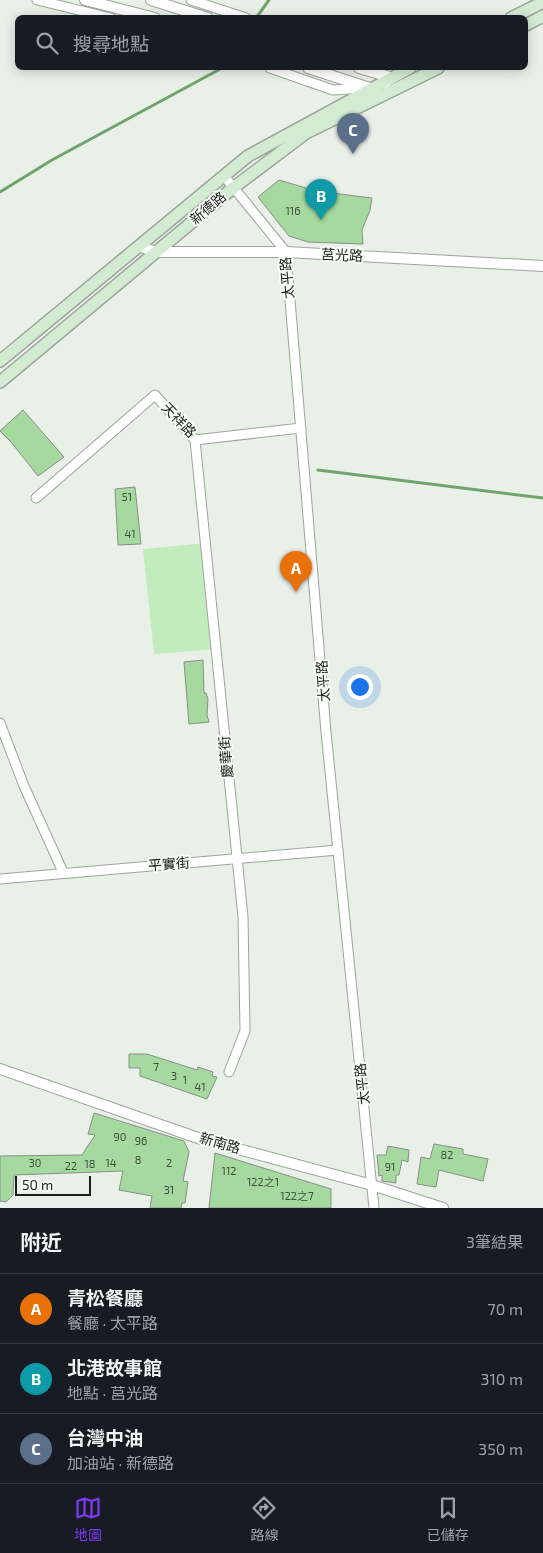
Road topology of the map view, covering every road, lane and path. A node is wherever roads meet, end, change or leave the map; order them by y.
1 (37, 0) edge
2 (85, 0) edge
3 (151, 0) edge
4 (190, 0) edge
5 (543, 2) edge
6 (100, 15) edge
7 (143, 15) edge
8 (198, 15) edge
9 (240, 15) edge
10 (517, 15) edge
11 (543, 16) edge
12 (528, 24) edge
13 (276, 70) edge
14 (313, 70) edge
15 (373, 70) edge
16 (433, 70) edge
17 (387, 72) edge
18 (374, 93) junction
19 (224, 176) junction
20 (233, 188) junction
21 (141, 247) junction
22 (156, 252) junction
23 (286, 252) junction
24 (543, 266) edge
25 (0, 361) edge
26 (0, 382) edge
27 (301, 428) junction
28 (195, 440) junction
29 (36, 498) dead end
30 (0, 723) edge
31 (338, 850) junction
32 (238, 859) junction
33 (64, 872) junction
34 (0, 879) edge
35 (0, 1069) edge
36 (229, 1072) dead end
37 (372, 1185) junction
38 (374, 1208) edge
39 (443, 1208) edge

1 - 6 street
2 - 7 street
3 - 8 street
4 - 9 street
5 - 10 main road
11 - 12 main road
13 - 18 street
14 - 18 street
15 - 17 street
16 - 18 main road, 新德路
17 - 18 main road, 新德路
18 - 19 main road, 新德路
18 - 20 main road, 新德路
19 - 20 street, 太平路
19 - 21 main road, 新德路
20 - 22 main road, 新德路
20 - 23 street, 太平路
21 - 22 street, 莒光路
21 - 25 main road, 新德路
22 - 23 street, 莒光路
22 - 26 main road, 新德路
23 - 24 street, 莒光路
23 - 27 street, 太平路
27 - 28 street, 天祥路
27 - 31 street, 太平路
28 - 29 street, 天祥路
28 - 32 street, 慶華街
30 - 33 street
31 - 32 street, 平實街
31 - 37 street, 太平路
32 - 33 street, 平實街
32 - 36 street, 慶華街
33 - 34 street, 平實街
35 - 37 street, 新南路
37 - 38 street, 太平路
37 - 39 street, 新南路

